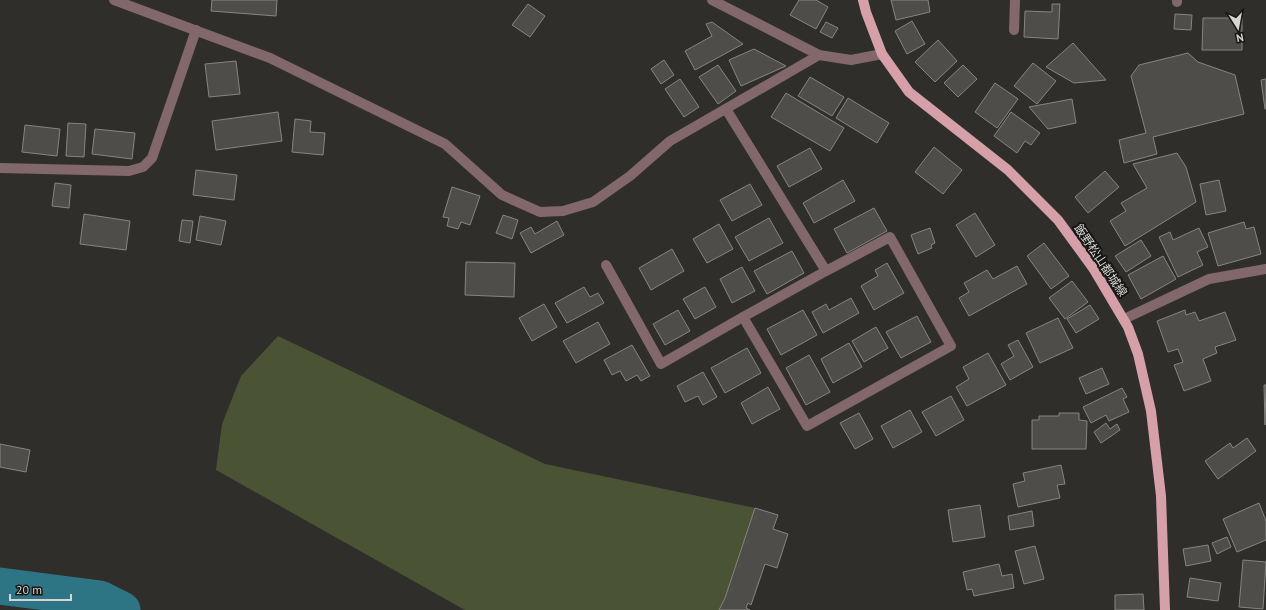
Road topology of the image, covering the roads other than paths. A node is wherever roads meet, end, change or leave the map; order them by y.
1 (114, 0) edge
2 (712, 0) edge
3 (863, 0) edge
4 (1015, 0) edge
5 (196, 30) junction
6 (1014, 30) dead end
7 (882, 54) junction
8 (819, 55) junction
9 (726, 109) junction
10 (0, 168) edge
11 (606, 265) dead end
12 (1266, 269) edge
13 (826, 271) junction
14 (743, 317) junction
15 (1124, 319) junction
16 (1165, 610) edge

1 - 5 street
2 - 8 street
3 - 7 main road, 飯野松山都城線
4 - 6 street
5 - 9 street
5 - 10 street
7 - 8 street
7 - 15 main road, 飯野松山都城線
8 - 9 street
9 - 13 street
11 - 14 street
12 - 15 street
13 - 14 street
13 - 14 street
15 - 16 main road, 飯野松山都城線

